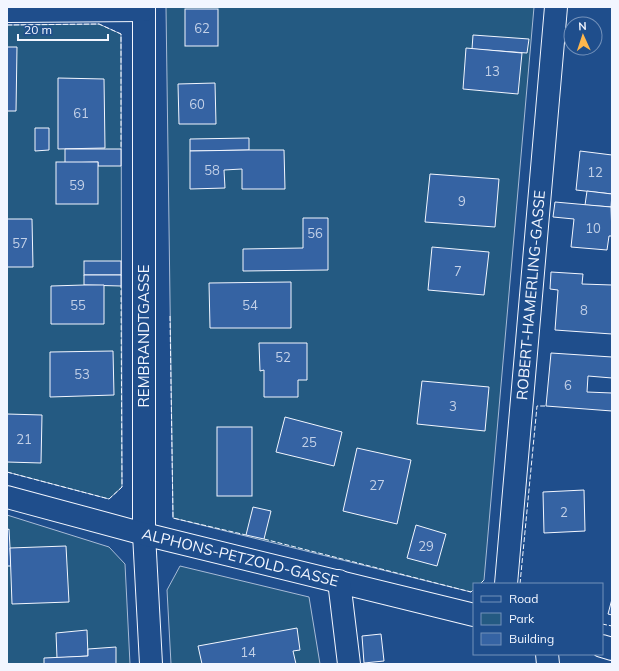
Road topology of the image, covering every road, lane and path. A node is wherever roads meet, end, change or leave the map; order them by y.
1 (556, 7) edge
2 (144, 8) edge
3 (7, 11) edge
4 (7, 497) edge
5 (144, 534) junction
6 (339, 581) junction
7 (506, 583) edge
8 (473, 615) edge
9 (151, 664) edge
10 (349, 664) edge

1 - 7 street, ROBERT-HAMERLING-GASSE
2 - 3 street
2 - 5 street, REMBRANDTGASSE
4 - 5 street, ALPHONS-PETZOLD-GASSE
5 - 6 street, ALPHONS-PETZOLD-GASSE
5 - 9 street, REMBRANDTGASSE
6 - 8 street, ALPHONS-PETZOLD-GASSE
6 - 10 street

